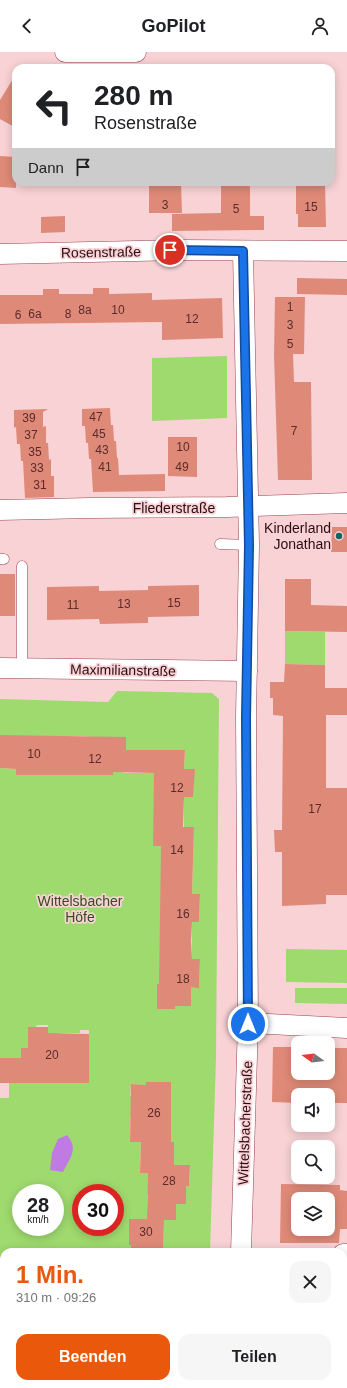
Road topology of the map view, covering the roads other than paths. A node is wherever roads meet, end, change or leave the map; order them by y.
1 (65, 52) edge
2 (136, 52) edge
3 (243, 251) junction
4 (347, 251) edge
5 (0, 254) edge
6 (347, 503) edge
7 (248, 506) junction
8 (0, 510) edge
9 (220, 544) dead end
10 (249, 545) junction
11 (22, 566) dead end
12 (0, 668) edge
13 (22, 668) junction
14 (247, 671) junction
15 (248, 1024) junction
16 (347, 1028) edge
17 (240, 1248) edge

1 - 2 street
3 - 4 street, Rosenstraße
3 - 5 street, Rosenstraße
3 - 7 street, Wittelsbacherstraße
6 - 7 street, Fliederstraße
7 - 8 street, Fliederstraße
7 - 10 street, Wittelsbacherstraße
9 - 10 lane
10 - 14 street, Wittelsbacherstraße
11 - 13 lane
12 - 13 street, Maximilianstraße
13 - 14 street, Maximilianstraße
14 - 15 street, Wittelsbacherstraße
15 - 16 street
15 - 17 street, Wittelsbacherstraße

